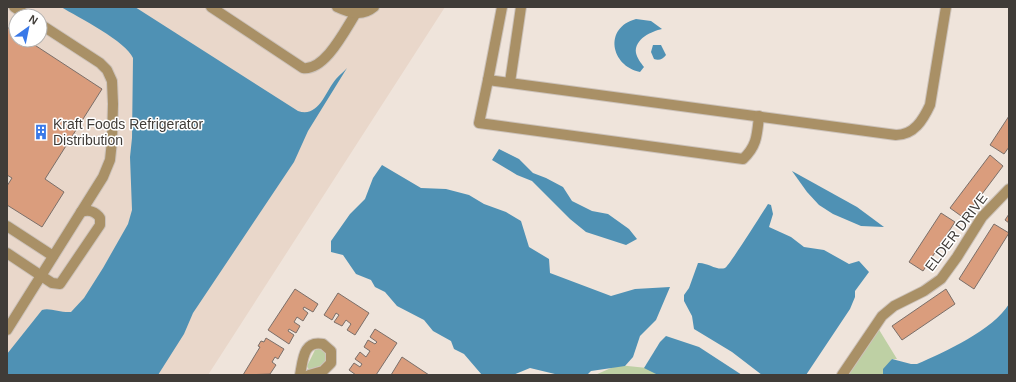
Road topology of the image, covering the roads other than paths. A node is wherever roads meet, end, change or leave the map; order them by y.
1 (211, 7) edge
2 (337, 7) edge
3 (374, 7) edge
4 (502, 7) edge
5 (521, 7) edge
6 (946, 7) edge
7 (356, 14) junction
8 (48, 29) edge
9 (488, 80) junction
10 (510, 82) junction
11 (759, 116) junction
12 (1009, 188) edge
13 (81, 212) junction
14 (7, 226) edge
15 (7, 253) edge
16 (53, 256) junction
17 (41, 275) junction
18 (7, 330) edge
19 (300, 375) edge
20 (309, 375) edge
21 (842, 375) edge

1 - 7 street
2 - 7 street
3 - 7 street
4 - 9 street
5 - 10 street
6 - 11 street
8 - 13 street
9 - 10 street
9 - 11 street
10 - 11 street
12 - 21 street, ELDER DRIVE
13 - 16 street
13 - 17 street
14 - 16 street
15 - 17 street
16 - 17 street
17 - 18 street
19 - 20 street

